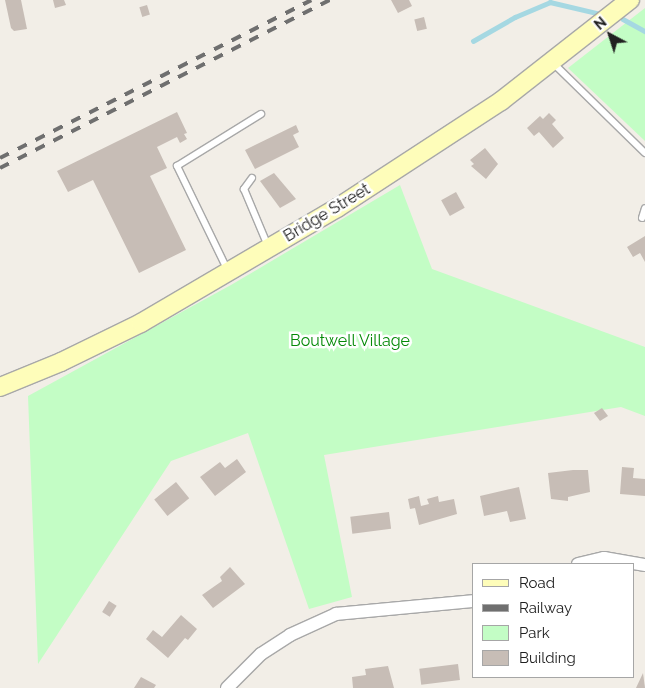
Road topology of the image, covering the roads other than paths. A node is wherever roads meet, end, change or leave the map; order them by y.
1 (630, 0) edge
2 (551, 61) junction
3 (261, 114) dead end
4 (645, 153) edge
5 (252, 178) dead end
6 (645, 208) edge
7 (642, 218) dead end
8 (268, 248) junction
9 (228, 272) junction
10 (0, 387) edge
11 (582, 563) edge
12 (633, 563) edge
13 (472, 601) edge
14 (228, 688) edge

1 - 2 main road, Bridge Street
2 - 4 lane
2 - 8 main road, Bridge Street
3 - 9 lane
5 - 8 lane
6 - 7 lane
8 - 9 main road, Bridge Street
9 - 10 main road, Bridge Street
11 - 12 street
13 - 14 street

